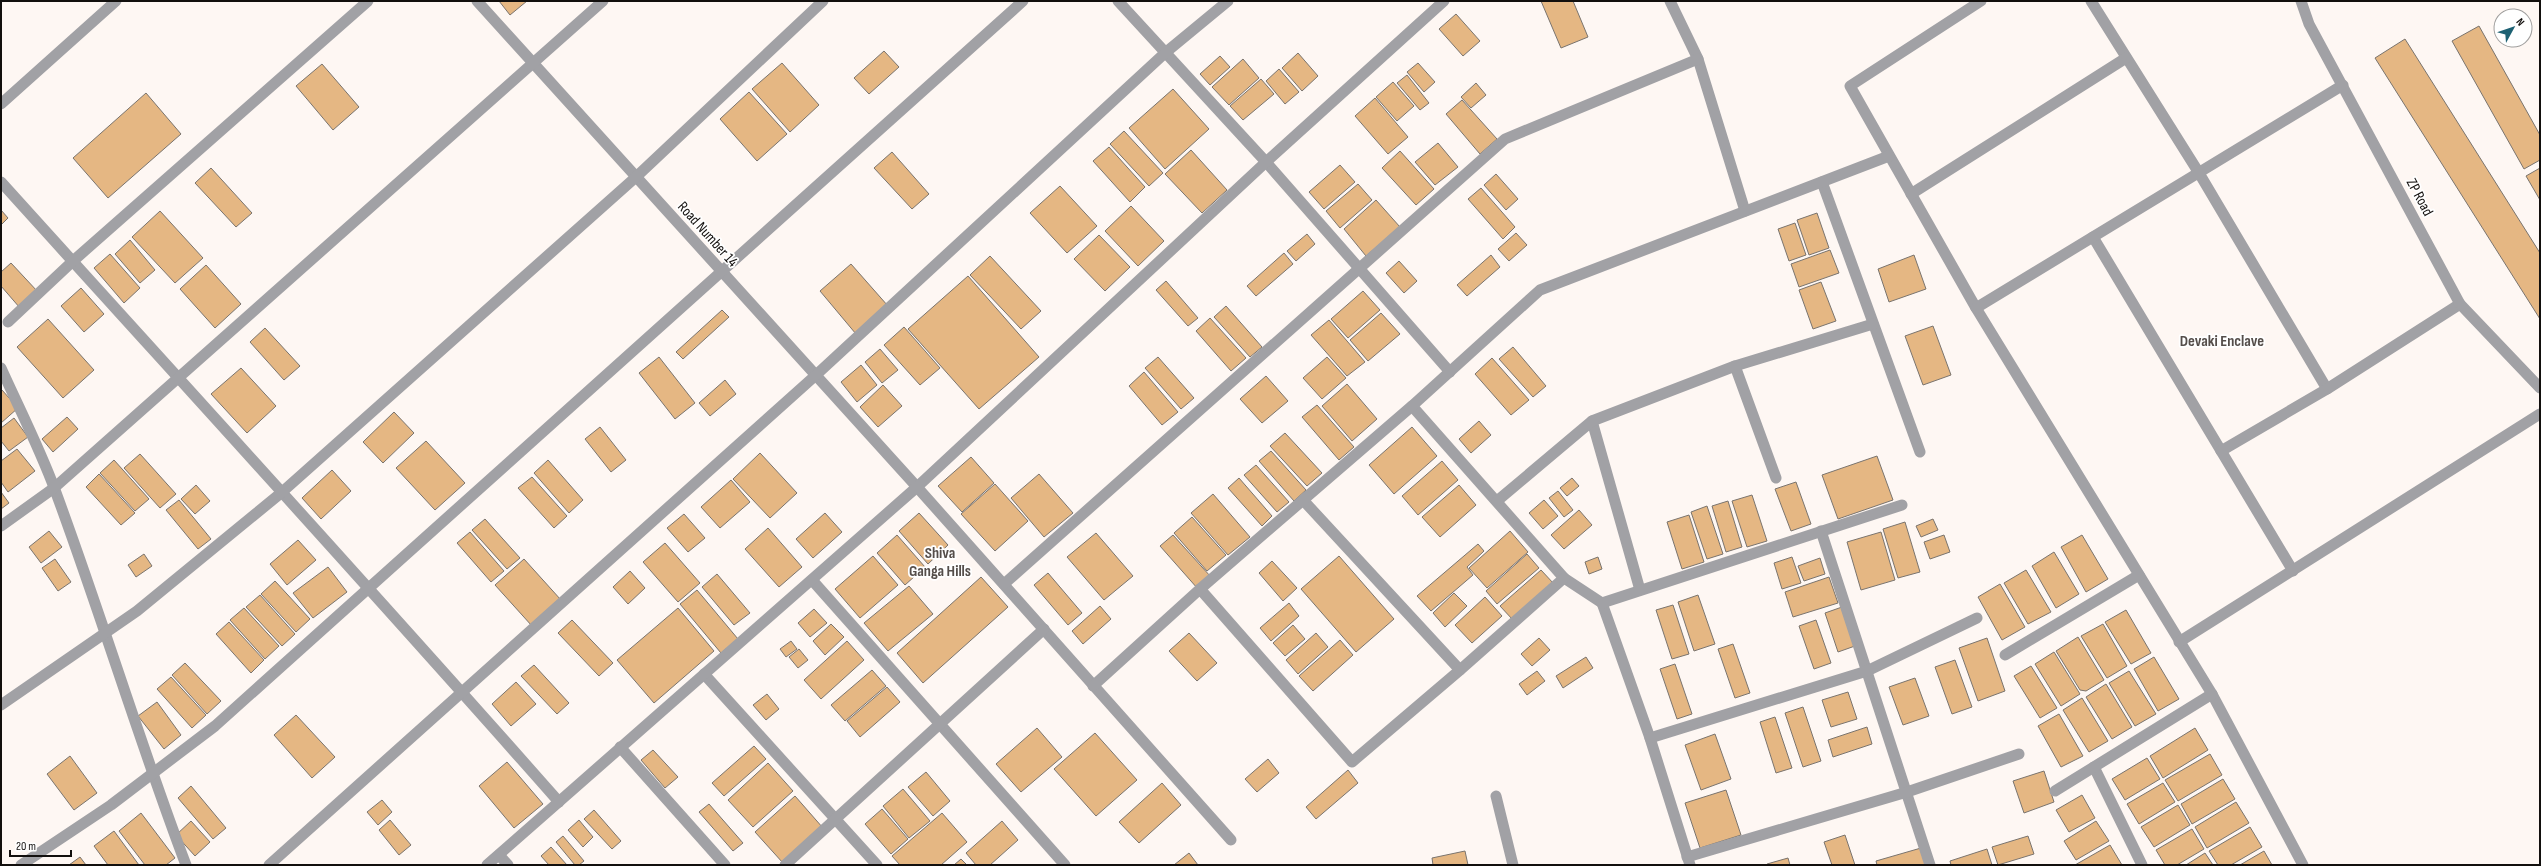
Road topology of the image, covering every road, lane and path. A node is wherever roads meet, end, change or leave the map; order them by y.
1 (116, 1) edge
2 (368, 1) edge
3 (477, 1) edge
4 (603, 1) edge
5 (823, 1) edge
6 (1024, 1) edge
7 (1118, 1) edge
8 (1228, 1) edge
9 (1444, 1) edge
10 (1670, 1) edge
11 (1981, 1) edge
12 (2091, 1) edge
13 (2301, 1) edge
14 (1165, 53) junction
15 (2126, 58) junction
16 (1698, 59) junction
17 (533, 62) junction
18 (2343, 85) junction
19 (1, 104) edge
20 (1889, 156) junction
21 (1266, 162) junction
22 (2199, 173) junction
23 (636, 177) junction
24 (1, 182) edge
25 (1822, 182) junction
26 (1911, 194) junction
27 (1745, 211) junction
28 (2093, 237) junction
29 (73, 261) junction
30 (1360, 268) junction
31 (721, 271) junction
32 (2460, 304) junction
33 (1976, 308) junction
34 (8, 322) dead end
35 (1873, 324) junction
36 (1736, 366) junction
37 (1, 368) edge
38 (1450, 372) junction
39 (816, 376) junction
40 (178, 378) junction
41 (2540, 388) edge
42 (2327, 389) junction
43 (1412, 406) junction
44 (2540, 414) edge
45 (1592, 421) junction
46 (2222, 451) junction
47 (1920, 452) dead end
48 (1776, 478) dead end
49 (917, 487) junction
50 (54, 488) junction
51 (281, 493) junction
52 (1303, 500) junction
53 (1497, 501) junction
54 (1902, 505) dead end
55 (1, 526) edge
56 (1821, 531) junction
57 (2293, 571) junction
58 (2139, 575) junction
59 (1564, 578) junction
60 (812, 580) junction
61 (1004, 584) junction
62 (369, 586) junction
63 (1200, 589) junction
64 (1640, 590) junction
65 (1602, 603) junction
66 (1977, 618) dead end
67 (1044, 629) junction
68 (106, 632) junction
69 (2179, 642) junction
70 (2005, 655) dead end
71 (1460, 670) junction
72 (1867, 672) junction
73 (704, 674) junction
74 (1093, 686) junction
75 (462, 692) junction
76 (2212, 694) junction
77 (1, 705) edge
78 (940, 724) junction
79 (1650, 738) junction
80 (620, 748) junction
81 (2019, 754) dead end
82 (2094, 767) junction
83 (152, 774) junction
84 (2055, 791) dead end
85 (1907, 792) junction
86 (1496, 796) dead end
87 (559, 802) junction
88 (834, 818) junction
89 (1231, 840) dead end
90 (499, 855) junction
91 (1689, 861) edge
92 (21, 865) edge
93 (186, 865) edge
94 (269, 865) edge
95 (487, 865) edge
96 (508, 865) edge
97 (725, 865) edge
98 (785, 865) edge
99 (877, 865) edge
100 (1065, 865) edge
101 (1513, 865) edge
102 (1930, 865) edge
103 (2142, 865) edge
104 (2303, 865) edge

1 - 19 street
2 - 29 street
3 - 17 street, Road Number 14
4 - 17 street
5 - 23 street
6 - 31 street
7 - 14 street
8 - 14 street
9 - 21 street
10 - 16 street
11 - 20 street
12 - 15 street
13 - 18 street, ZP Road
14 - 21 street
14 - 39 street
15 - 22 street
15 - 26 street
16 - 27 street
16 - 30 street
17 - 23 street, Road Number 14
17 - 40 street
18 - 22 street
18 - 32 street, ZP Road
20 - 25 street
20 - 26 street
21 - 30 street
21 - 49 street
22 - 28 street
22 - 42 street
23 - 31 street, Road Number 14
23 - 51 street
24 - 29 street
25 - 27 street
25 - 35 street
26 - 33 street
27 - 38 street
28 - 33 street
28 - 46 street
29 - 34 street
29 - 40 street
30 - 38 street
30 - 61 street
31 - 39 street, Road Number 14
31 - 62 street
32 - 41 street, ZP Road
32 - 42 street
33 - 58 street
35 - 36 street
35 - 47 street
36 - 45 street
36 - 48 street
37 - 50 street
38 - 43 street
39 - 49 street, Road Number 14
39 - 75 street
40 - 50 street
40 - 51 street
42 - 46 street
43 - 52 street
43 - 53 street
44 - 57 street
45 - 53 street
45 - 64 street
46 - 57 street
49 - 60 street
49 - 61 street, Road Number 14
50 - 55 street
50 - 68 street
51 - 62 street
51 - 68 street
52 - 63 street
52 - 71 street
53 - 59 street
54 - 56 street
56 - 64 street
56 - 72 street
57 - 69 street
58 - 69 street
58 - 70 street
59 - 65 street
59 - 71 street
60 - 73 street
60 - 78 street
61 - 67 street, Road Number 14
62 - 75 street
62 - 83 street
63 - 71 street
63 - 74 street
64 - 65 street
65 - 79 street
66 - 72 street
67 - 74 street, Road Number 14
67 - 78 street
68 - 77 street
68 - 83 street
69 - 76 street
72 - 79 street
72 - 85 street
73 - 80 street
73 - 88 street
74 - 89 street, Road Number 14
75 - 87 street
75 - 94 street
76 - 82 street
76 - 104 street
78 - 88 street
78 - 100 street
79 - 91 street
80 - 87 street
80 - 97 street
81 - 85 street
82 - 84 street
82 - 103 street
83 - 92 street
83 - 93 street
85 - 91 street
85 - 102 street
86 - 101 street
87 - 90 street
88 - 98 street
88 - 99 street
90 - 95 street
90 - 96 street

